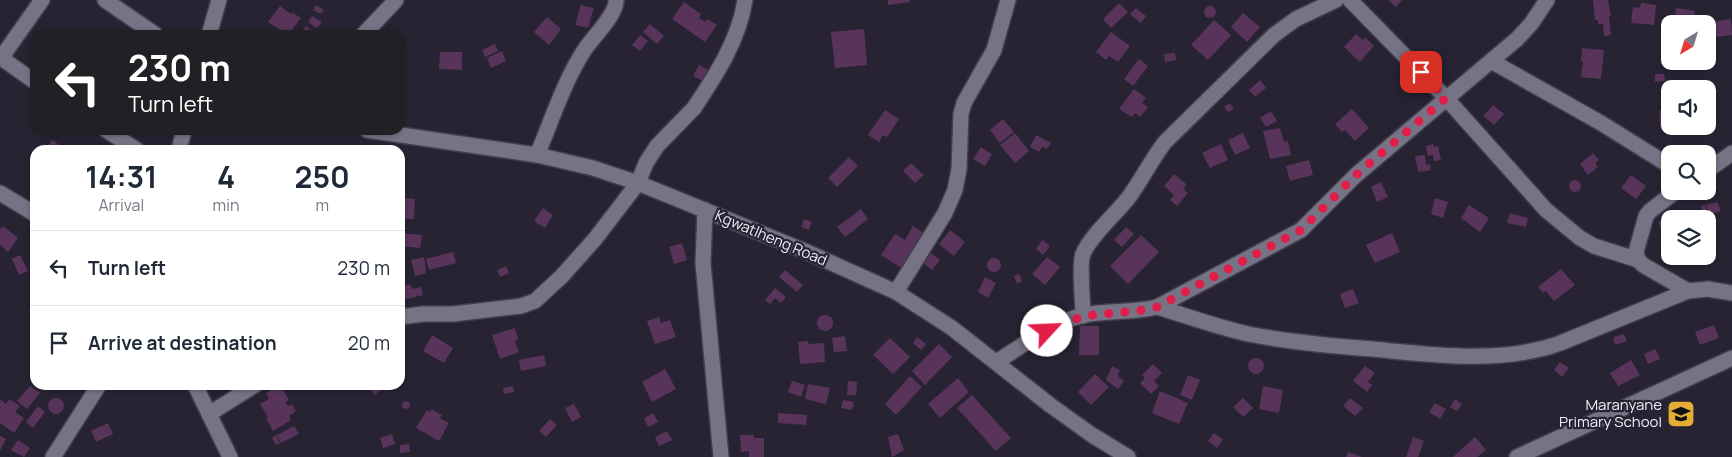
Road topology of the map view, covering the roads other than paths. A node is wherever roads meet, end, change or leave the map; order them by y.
1 (42, 0) edge
2 (105, 0) edge
3 (219, 0) edge
4 (396, 0) edge
5 (616, 0) edge
6 (745, 0) edge
7 (1008, 0) edge
8 (1336, 0) edge
9 (1350, 0) edge
10 (1548, 0) edge
11 (149, 30) edge
12 (210, 30) edge
13 (368, 30) edge
14 (0, 57) edge
15 (1491, 61) junction
16 (30, 78) edge
17 (1446, 98) junction
18 (114, 135) edge
19 (401, 135) edge
20 (129, 145) edge
21 (1732, 153) edge
22 (538, 155) junction
23 (1661, 160) edge
24 (1716, 164) edge
25 (638, 183) junction
26 (0, 194) edge
27 (1664, 200) edge
28 (705, 210) junction
29 (30, 211) edge
30 (1638, 260) junction
31 (1688, 291) junction
32 (896, 292) junction
33 (1732, 293) edge
34 (1157, 307) junction
35 (405, 316) edge
36 (1083, 316) junction
37 (1732, 358) edge
38 (996, 362) junction
39 (96, 390) edge
40 (197, 390) edge
41 (247, 390) edge
42 (209, 414) junction
43 (53, 457) edge
44 (230, 457) edge
45 (721, 457) edge
46 (1128, 457) edge
47 (1517, 457) edge

1 - 14 street
2 - 11 street
3 - 12 street
4 - 13 street
5 - 22 street
6 - 25 street
7 - 32 street
8 - 36 street
9 - 17 street
10 - 15 street
14 - 16 street
15 - 17 street
15 - 23 street
17 - 30 street
17 - 34 street
18 - 20 street
19 - 22 street, Kgwatlheng Road
21 - 24 street
22 - 25 street, Kgwatlheng Road
25 - 28 street, Kgwatlheng Road
25 - 35 street
26 - 29 street
27 - 30 street
28 - 32 street, Kgwatlheng Road
28 - 45 street
30 - 31 street
31 - 33 street
31 - 34 street
32 - 38 street, Kgwatlheng Road
34 - 36 street
36 - 38 street
37 - 47 street
38 - 46 street, Kgwatlheng Road
39 - 43 street
40 - 42 street
41 - 42 street
42 - 44 street

